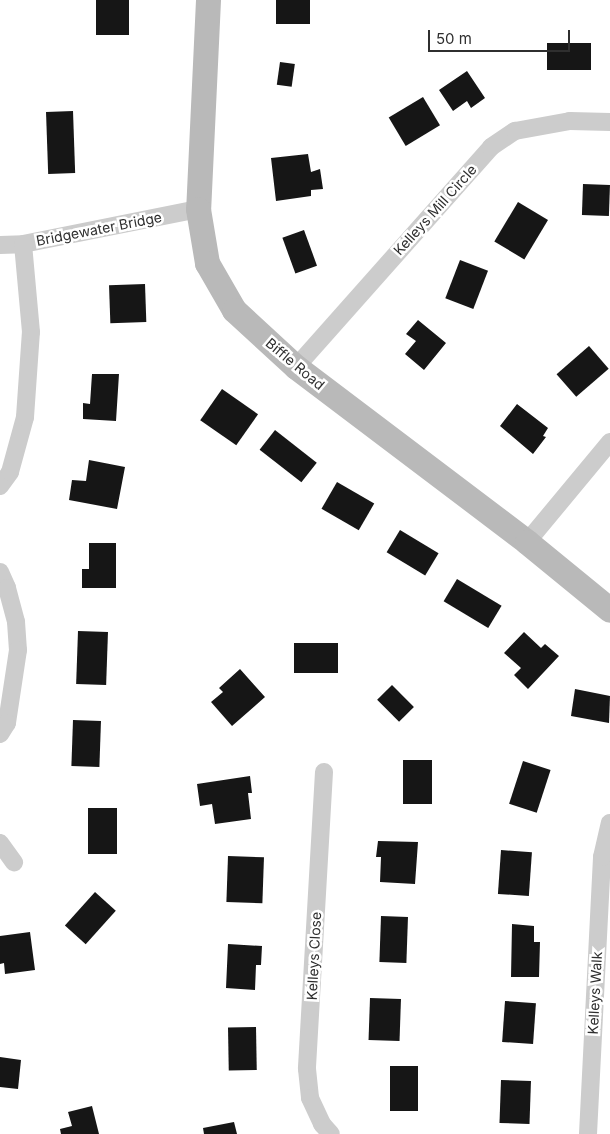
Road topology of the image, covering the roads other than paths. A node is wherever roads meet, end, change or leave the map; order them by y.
1 (208, 0) edge
2 (610, 122) edge
3 (198, 209) junction
4 (0, 244) edge
5 (23, 244) junction
6 (296, 367) junction
7 (610, 442) edge
8 (0, 486) edge
9 (527, 542) junction
10 (0, 572) edge
11 (610, 610) edge
12 (0, 734) edge
13 (324, 772) dead end
14 (610, 824) edge
15 (0, 843) edge
16 (14, 862) dead end
17 (331, 1134) edge
18 (588, 1134) edge

1 - 3 street, Biffle Road
2 - 6 street, Kelleys Mill Circle
3 - 5 street, Bridgewater Bridge
3 - 6 street, Biffle Road
4 - 5 street, Bridgewater Bridge
5 - 8 street
6 - 9 street, Biffle Road
7 - 9 street
9 - 11 street, Biffle Road
10 - 12 street
13 - 17 street, Kelleys Close
14 - 18 street, Kelleys Walk
15 - 16 street

